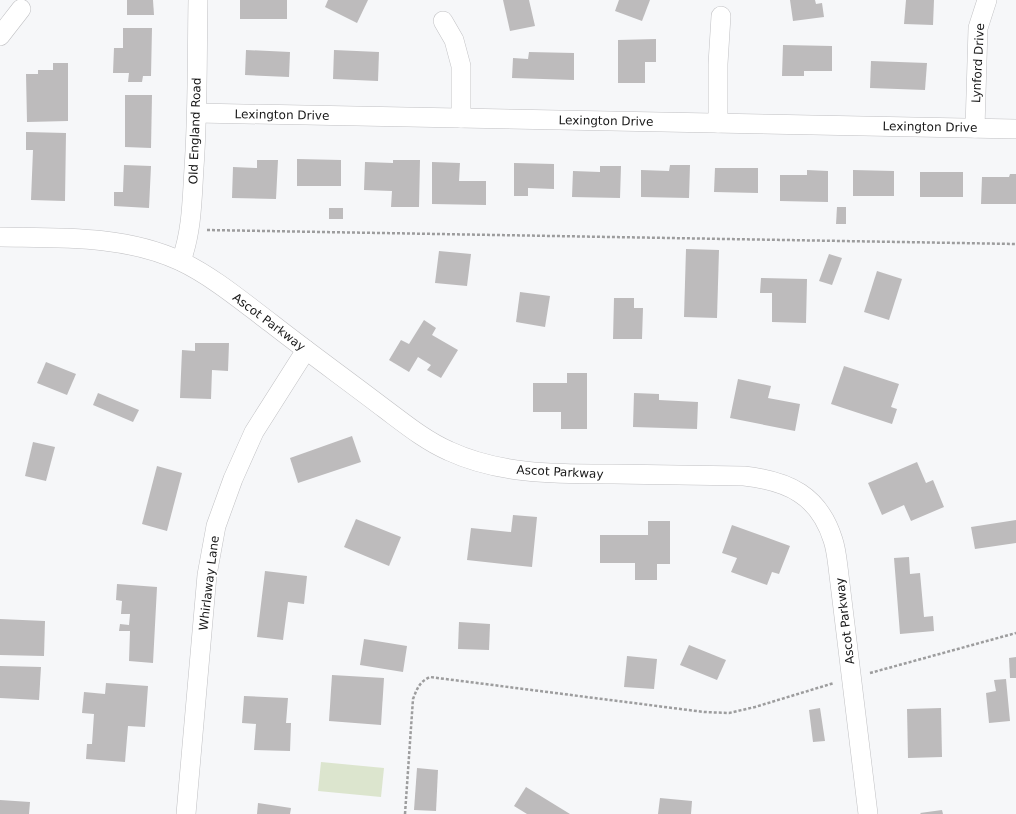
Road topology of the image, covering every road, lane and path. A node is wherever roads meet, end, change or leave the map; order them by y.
1 (198, 0) edge
2 (987, 0) edge
3 (21, 9) dead end
4 (721, 16) dead end
5 (443, 21) dead end
6 (0, 36) edge
7 (196, 113) junction
8 (461, 118) junction
9 (718, 123) junction
10 (975, 128) junction
11 (1016, 129) edge
12 (190, 230) junction
13 (0, 237) edge
14 (1016, 244) edge
15 (181, 261) junction
16 (306, 350) junction
17 (1016, 633) edge
18 (852, 678) junction
19 (186, 814) edge
20 (405, 814) edge
21 (868, 814) edge

1 - 7 street, Old England Road
2 - 10 street, Lynford Drive
3 - 6 street
4 - 9 street
5 - 8 street
7 - 8 street, Lexington Drive
7 - 12 street, Old England Road
8 - 9 street, Lexington Drive
9 - 10 street, Lexington Drive
10 - 11 street, Lexington Drive
12 - 14 path
12 - 15 street, Old England Road
13 - 15 street, Ascot Parkway
15 - 16 street, Ascot Parkway
16 - 18 street, Ascot Parkway
16 - 19 street, Whirlaway Lane
17 - 18 path
18 - 20 path
18 - 21 street, Ascot Parkway

